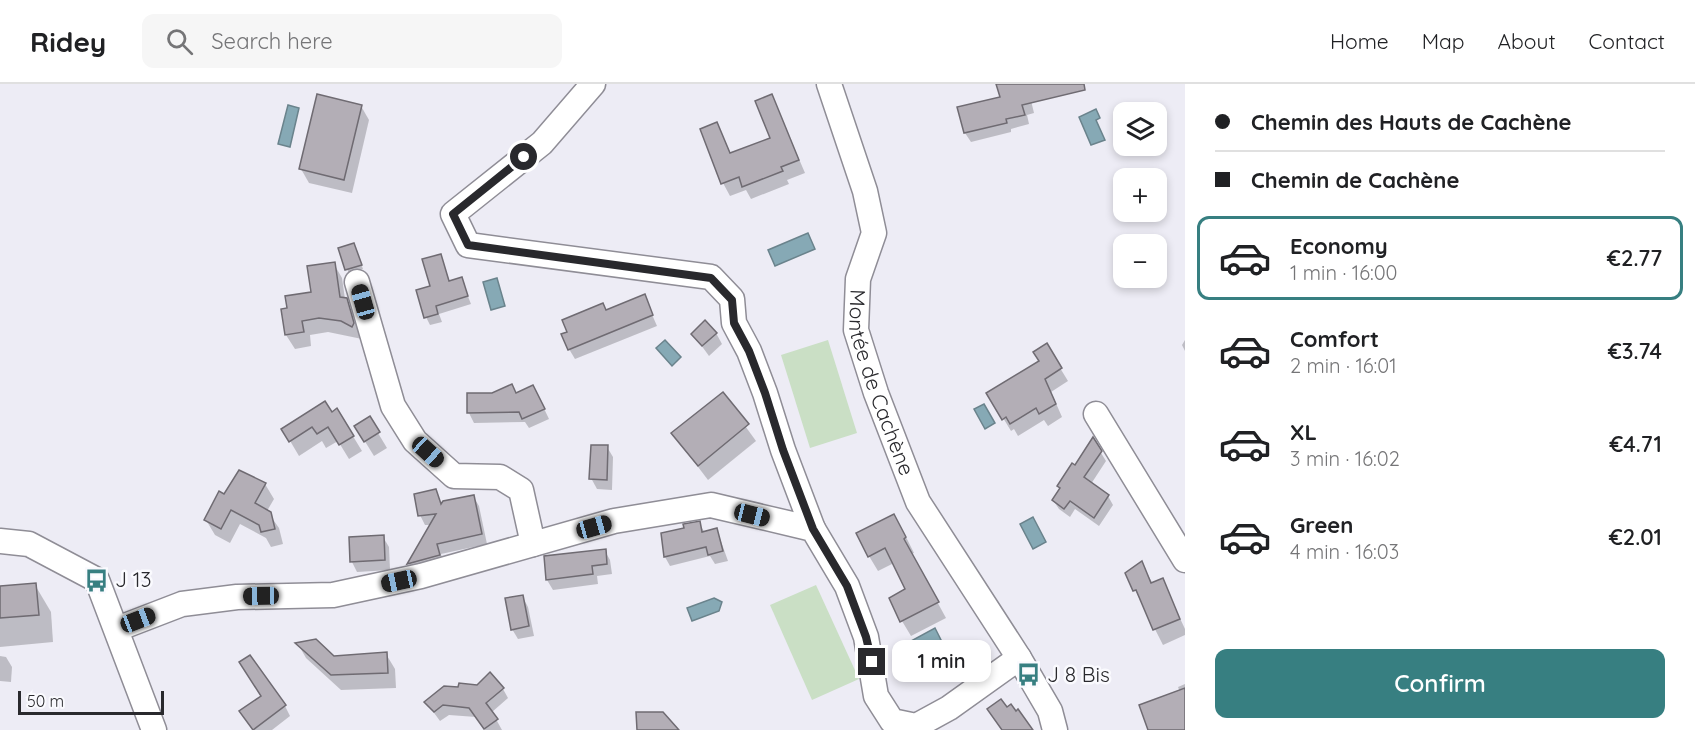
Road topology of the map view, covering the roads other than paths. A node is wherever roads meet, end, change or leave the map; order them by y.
1 (594, 84) edge
2 (828, 84) edge
3 (357, 282) dead end
4 (1096, 414) dead end
5 (813, 529) junction
6 (0, 541) edge
7 (533, 544) junction
8 (1185, 560) edge
9 (117, 629) junction
10 (1019, 658) junction
11 (154, 730) edge
12 (1055, 730) edge

1 - 5 street
2 - 10 street, Montée de Cachène
3 - 7 street
4 - 8 street
5 - 7 street
5 - 10 street
6 - 9 street
7 - 9 street
9 - 11 street
10 - 12 street, Montée de Cachène

